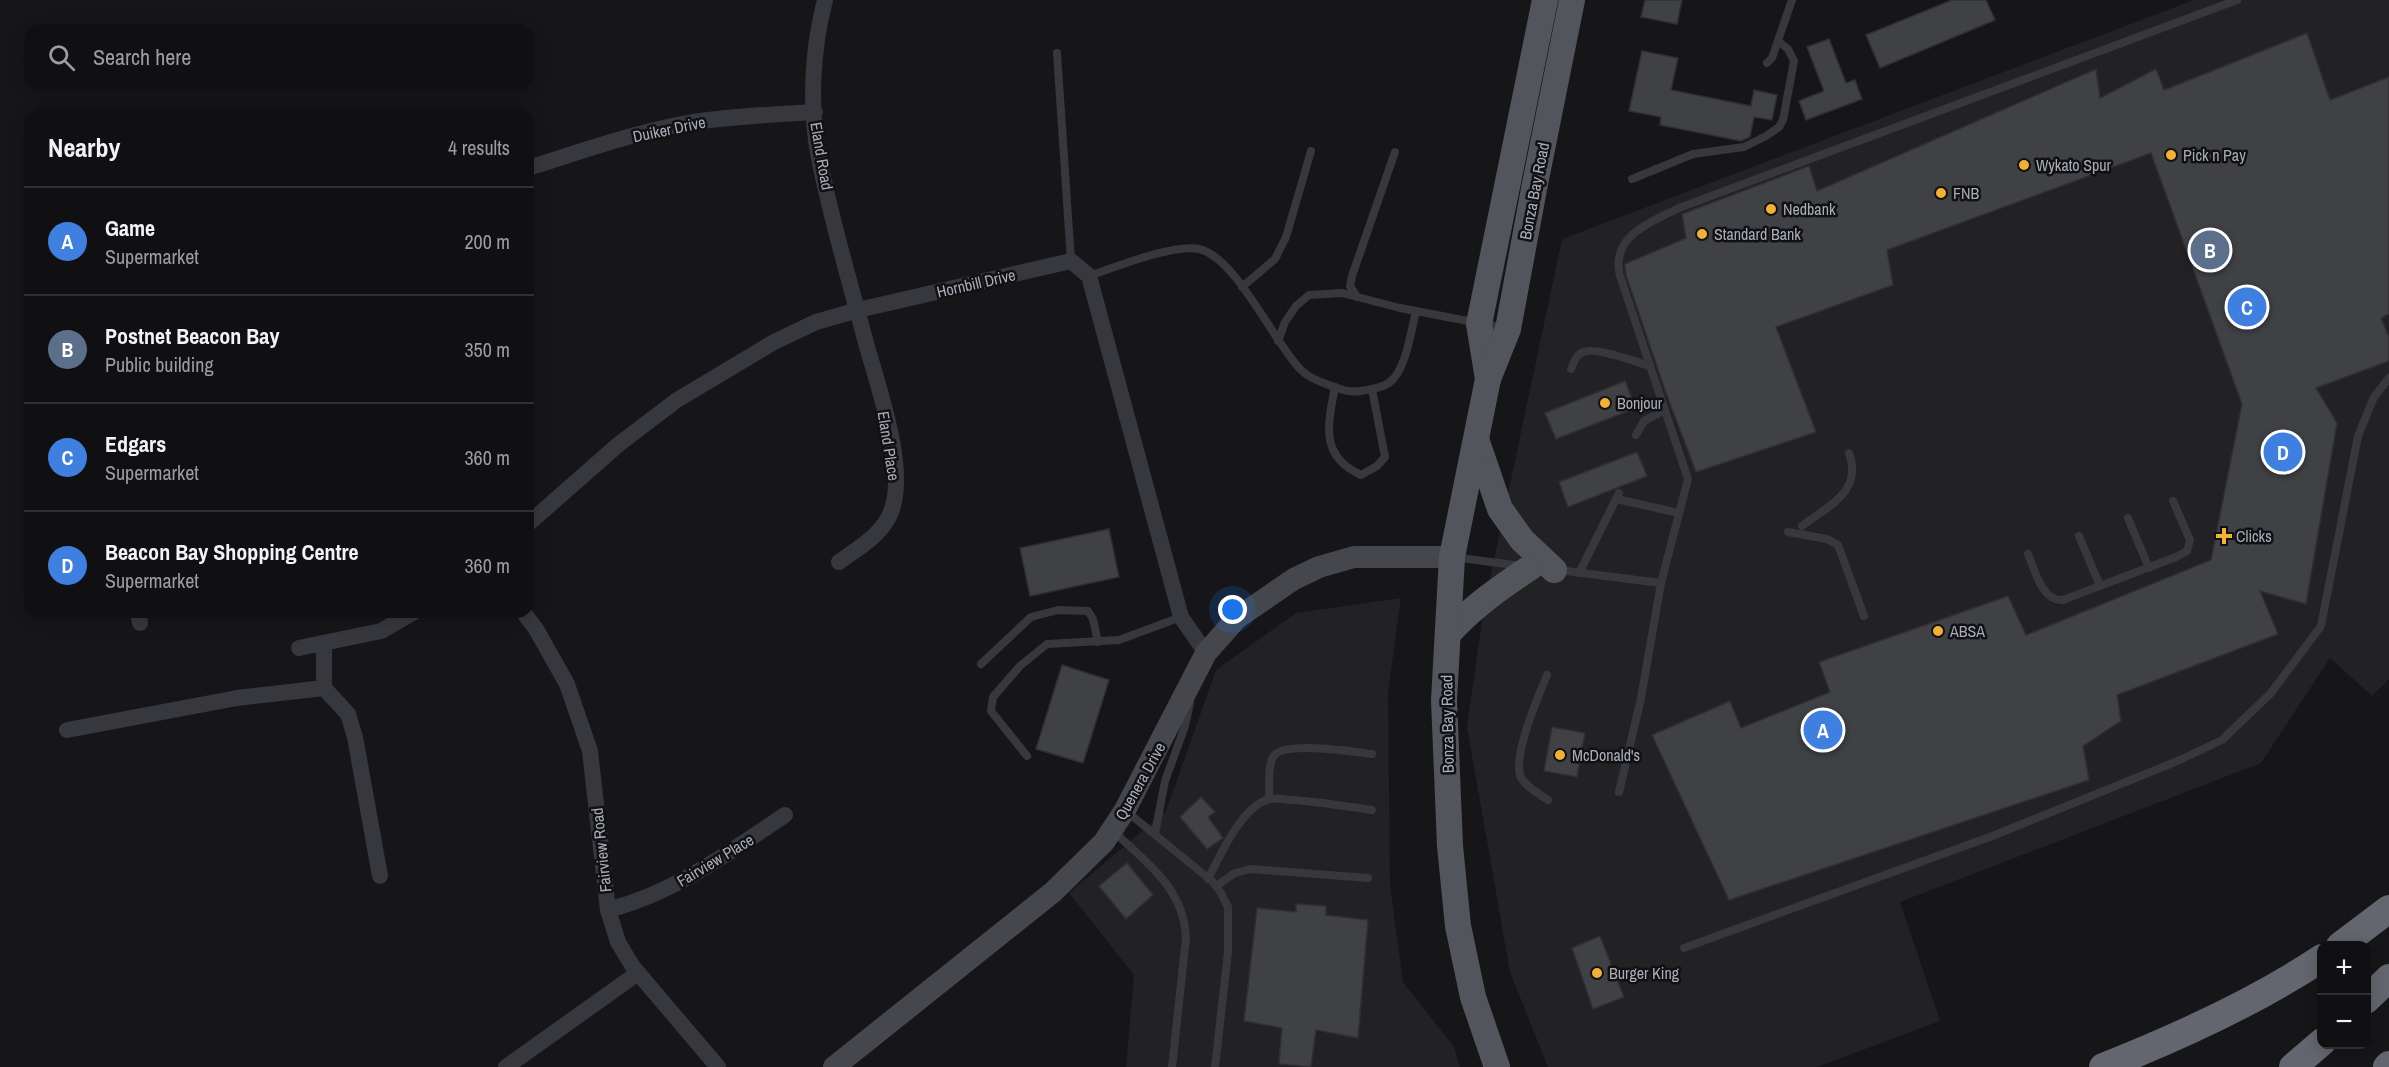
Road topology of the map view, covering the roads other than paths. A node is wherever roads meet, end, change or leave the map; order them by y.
1 (825, 0) edge
2 (1545, 0) edge
3 (1572, 0) edge
4 (1792, 0) edge
5 (2237, 0) edge
6 (1778, 41) junction
7 (1057, 53) dead end
8 (1767, 63) dead end
9 (815, 112) junction
10 (1311, 151) dead end
11 (1395, 152) dead end
12 (534, 166) edge
13 (1632, 179) dead end
14 (1071, 261) junction
15 (1089, 276) junction
16 (1242, 287) junction
17 (1357, 297) junction
18 (858, 310) junction
19 (1416, 311) junction
20 (1479, 324) junction
21 (1509, 329) junction
22 (1278, 341) junction
23 (1650, 366) junction
24 (1571, 369) dead end
25 (2389, 378) edge
26 (1488, 379) junction
27 (1335, 387) junction
28 (1372, 389) junction
29 (1665, 410) junction
30 (1636, 435) dead end
31 (1476, 439) junction
32 (1849, 453) dead end
33 (2173, 501) dead end
34 (1680, 513) junction
35 (2128, 518) dead end
36 (534, 519) edge
37 (1802, 526) dead end
38 (1788, 532) dead end
39 (2079, 536) dead end
40 (2028, 554) dead end
41 (1452, 557) junction
42 (840, 562) dead end
43 (1543, 568) junction
44 (2149, 568) junction
45 (1579, 573) junction
46 (1661, 583) junction
47 (2100, 586) junction
48 (1864, 616) dead end
49 (1181, 617) junction
50 (404, 618) edge
51 (528, 618) edge
52 (1448, 634) junction
53 (1098, 642) junction
54 (324, 644) junction
55 (299, 648) dead end
56 (1206, 653) junction
57 (981, 664) dead end
58 (1547, 675) dead end
59 (1194, 676) junction
60 (324, 688) junction
61 (67, 730) dead end
62 (1372, 754) dead end
63 (1027, 756) dead end
64 (1619, 792) dead end
65 (1269, 798) junction
66 (1548, 800) dead end
67 (1125, 810) junction
68 (1372, 810) dead end
69 (785, 815) dead end
70 (1112, 830) junction
71 (1155, 834) junction
72 (380, 876) dead end
73 (1368, 878) dead end
74 (1208, 879) junction
75 (1216, 886) junction
76 (2389, 909) edge
77 (608, 910) junction
78 (2345, 941) edge
79 (1684, 948) dead end
80 (2317, 961) edge
81 (639, 973) junction
82 (2389, 978) edge
83 (2371, 996) edge
84 (2317, 1046) edge
85 (506, 1067) edge
86 (718, 1067) edge
87 (834, 1067) edge
88 (1172, 1067) edge
89 (1215, 1067) edge
90 (1497, 1067) edge
91 (2103, 1067) edge
92 (2293, 1067) edge

1 - 9 street, Eland Road
2 - 20 main road, Bonza Bay Road
3 - 21 main road, Bonza Bay Road
4 - 6 lane
5 - 23 lane
6 - 8 lane
6 - 13 lane
7 - 14 lane
9 - 12 street, Duiker Drive
9 - 18 street, Eland Road
10 - 16 lane
11 - 17 lane
14 - 15 street
14 - 18 street, Hornbill Drive
15 - 16 lane
15 - 49 street
16 - 22 lane
17 - 19 lane
17 - 22 lane
18 - 36 street, Hornbill Drive
18 - 42 street, Eland Place
19 - 20 lane
19 - 28 lane
20 - 21 lane
20 - 26 main road, Bonza Bay Road
21 - 26 main road, Bonza Bay Road
22 - 27 lane
23 - 24 lane
23 - 29 lane
25 - 79 lane
26 - 31 main road, Bonza Bay Road
27 - 28 lane
27 - 28 lane
29 - 30 lane
29 - 34 lane
31 - 41 main road, Bonza Bay Road
31 - 43 main road
32 - 37 lane
33 - 44 lane
34 - 45 lane
34 - 46 lane
35 - 44 lane
38 - 48 lane
39 - 47 lane
40 - 47 lane
41 - 43 lane
41 - 52 main road, Bonza Bay Road
41 - 56 street, Quenera Drive
43 - 45 lane
43 - 52 main road
44 - 47 lane
45 - 46 lane
46 - 64 lane
49 - 53 lane
49 - 56 street
50 - 54 street
51 - 77 street, Fairview Road
52 - 90 main road, Bonza Bay Road
53 - 57 lane
53 - 63 lane
54 - 55 street
54 - 60 street
56 - 59 street, Quenera Drive
58 - 66 lane
59 - 67 street, Quenera Drive
59 - 71 lane
60 - 61 street
60 - 72 street
62 - 65 lane
65 - 68 lane
65 - 74 lane
67 - 70 street, Quenera Drive
67 - 71 lane
69 - 77 street, Fairview Place
70 - 87 street, Quenera Drive
70 - 88 lane
71 - 74 lane
73 - 75 lane
74 - 75 lane
75 - 89 lane
76 - 78 highway
77 - 81 street, Fairview Road
80 - 91 highway
81 - 85 street
81 - 86 street, Fairview Road
82 - 83 highway
84 - 92 highway

